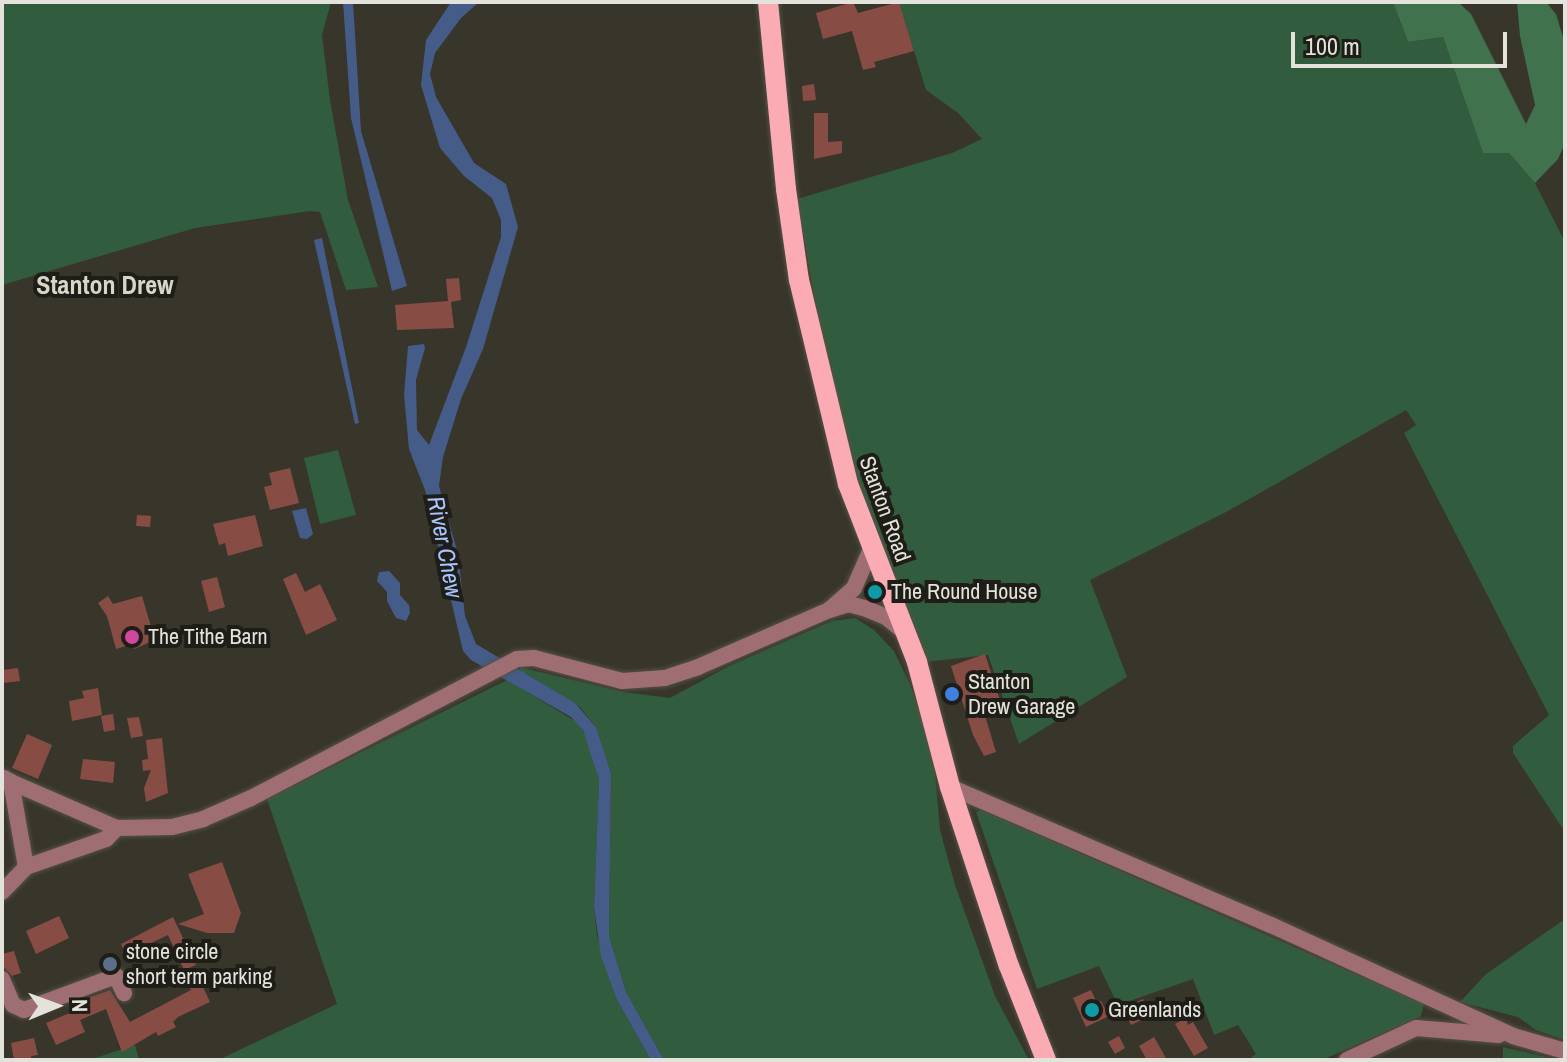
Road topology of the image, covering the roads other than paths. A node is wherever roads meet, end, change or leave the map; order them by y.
1 (768, 2) edge
2 (872, 547) junction
3 (829, 610) junction
4 (906, 633) junction
5 (6, 779) edge
6 (950, 787) junction
7 (117, 828) junction
8 (26, 867) junction
9 (2, 892) edge
10 (2, 979) edge
11 (124, 993) dead end
12 (1513, 1036) junction
13 (1565, 1051) edge
14 (1046, 1060) edge
15 (1347, 1060) edge

1 - 2 main road, Stanton Road
2 - 3 street
2 - 4 main road, Stanton Road
3 - 4 street
3 - 7 street
4 - 6 main road, Stanton Road
5 - 7 street
5 - 8 street
6 - 12 street
6 - 14 main road, Stanton Road
7 - 8 street
8 - 9 street
10 - 11 street
12 - 13 street
12 - 15 street

